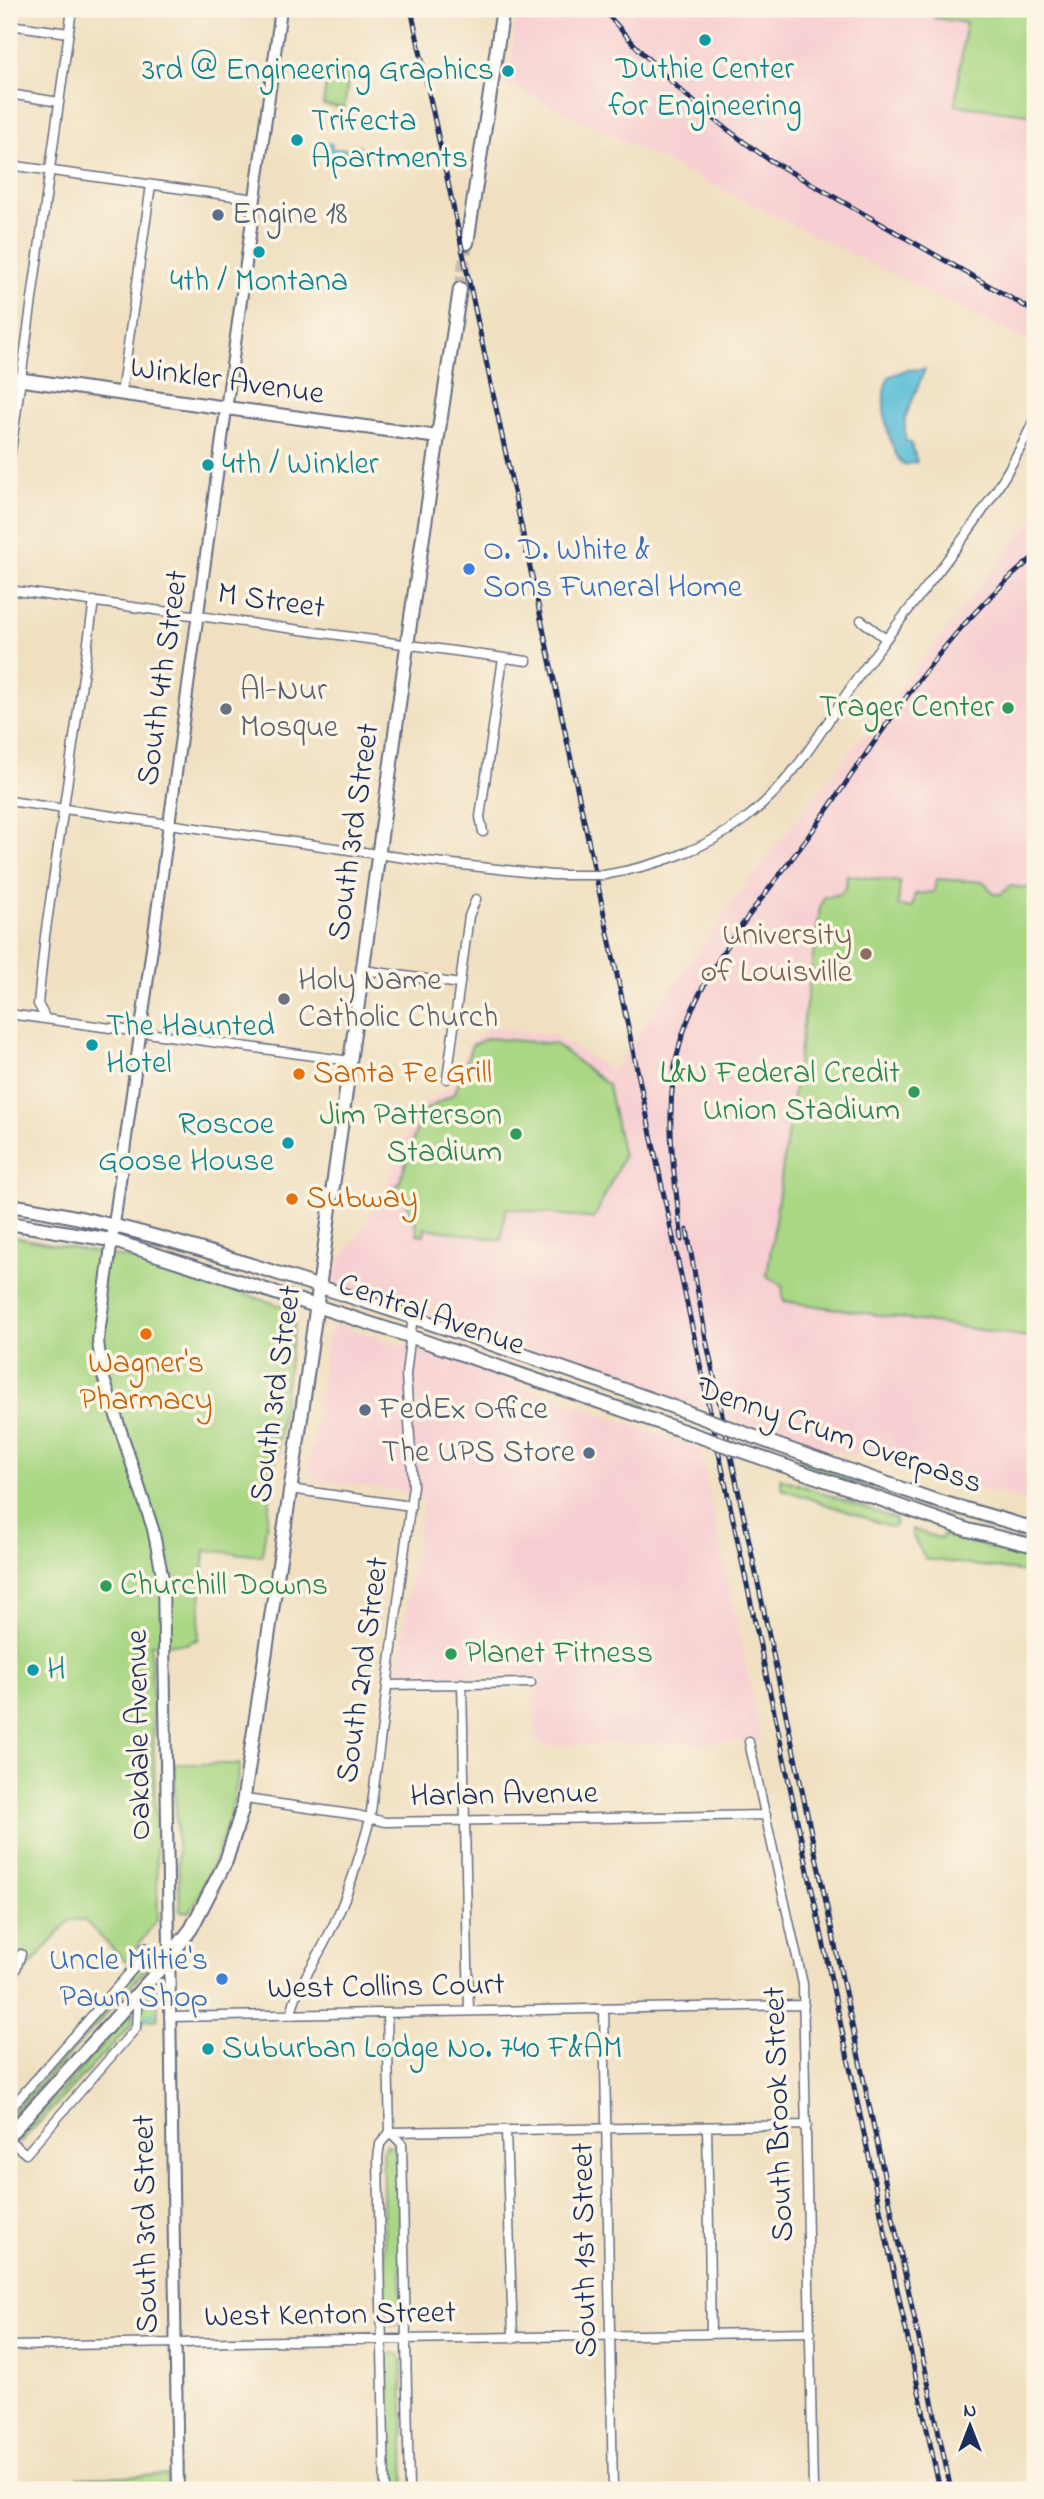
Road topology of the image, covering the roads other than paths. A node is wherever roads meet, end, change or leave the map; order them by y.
1 (72, 9) edge
2 (281, 9) edge
3 (503, 9) edge
4 (9, 25) edge
5 (69, 33) junction
6 (9, 94) edge
7 (59, 102) junction
8 (9, 166) edge
9 (48, 171) junction
10 (151, 185) junction
11 (255, 199) junction
12 (467, 243) tunnel mouth
13 (460, 289) tunnel mouth
14 (15, 379) edge
15 (121, 394) junction
16 (227, 407) junction
17 (1035, 417) edge
18 (438, 437) junction
19 (10, 450) edge
20 (9, 466) edge
21 (9, 590) edge
22 (94, 601) junction
23 (200, 617) junction
24 (861, 620) dead end
25 (886, 639) junction
26 (408, 645) junction
27 (503, 659) junction
28 (527, 662) dead end
29 (9, 801) edge
30 (65, 808) junction
31 (170, 824) junction
32 (483, 832) dead end
33 (379, 853) junction
34 (476, 899) dead end
35 (363, 970) junction
36 (460, 984) junction
37 (9, 1014) edge
38 (46, 1019) junction
39 (143, 1032) junction
40 (350, 1061) junction
41 (447, 1079) dead end
42 (9, 1205) edge
43 (9, 1223) edge
44 (114, 1223) junction
45 (111, 1240) junction
46 (319, 1286) junction
47 (317, 1306) junction
48 (413, 1316) junction
49 (409, 1336) junction
50 (98, 1354) joint
51 (666, 1404) joint
52 (672, 1426) joint
53 (290, 1489) junction
54 (411, 1506) junction
55 (1035, 1529) edge
56 (1035, 1546) edge
57 (462, 1684) junction
58 (531, 1684) dead end
59 (387, 1685) junction
60 (749, 1742) dead end
61 (245, 1800) junction
62 (766, 1815) junction
63 (370, 1819) junction
64 (466, 1821) junction
65 (145, 1947) dead end
66 (21, 1954) dead end
67 (169, 1957) junction
68 (9, 1979) edge
69 (138, 1993) junction
70 (804, 2005) junction
71 (604, 2009) junction
72 (469, 2010) junction
73 (387, 2013) junction
74 (291, 2015) junction
75 (169, 2017) junction
76 (9, 2110) edge
77 (807, 2125) junction
78 (707, 2127) junction
79 (609, 2129) junction
80 (506, 2131) junction
81 (390, 2133) junction
82 (9, 2137) edge
83 (811, 2332) junction
84 (711, 2333) junction
85 (611, 2336) junction
86 (513, 2338) junction
87 (382, 2340) junction
88 (406, 2340) junction
89 (176, 2343) junction
90 (9, 2346) edge
91 (178, 2490) edge
92 (385, 2490) edge
93 (409, 2490) edge
94 (613, 2490) edge
95 (813, 2490) edge

1 - 5 street
2 - 11 main road, South 4th Street
3 - 12 main road
4 - 5 street
5 - 7 street
6 - 7 street
7 - 9 street
8 - 9 street
9 - 10 street
9 - 14 street
10 - 11 street
10 - 15 street
11 - 16 main road, South 4th Street
13 - 18 main road, South 3rd Street
14 - 15 main road, Winkler Avenue
14 - 19 street
15 - 16 main road, Winkler Avenue
16 - 18 main road, Winkler Avenue
16 - 23 main road, South 4th Street
17 - 25 street
18 - 26 main road, South 3rd Street
19 - 20 street
21 - 22 street, M Street
22 - 23 street, M Street
22 - 30 street
23 - 26 street, M Street
23 - 31 main road, South 4th Street
24 - 25 street
25 - 33 street, bridge
26 - 27 street, M Street
26 - 33 main road, South 3rd Street
27 - 28 street, M Street
27 - 32 street
29 - 30 street
30 - 31 street
30 - 38 street
31 - 33 street
31 - 39 main road, South 4th Street
33 - 35 main road, South 3rd Street
34 - 36 street
35 - 36 street
35 - 40 main road, South 3rd Street
36 - 41 street
37 - 38 street
38 - 39 street
39 - 40 street
39 - 44 main road, South 4th Street
40 - 46 main road, South 3rd Street
42 - 44 main road, Central Avenue
43 - 45 main road, Central Avenue
44 - 45 main road, South 4th Street
44 - 46 main road, Central Avenue
45 - 47 main road, Central Avenue
45 - 50 main road, South 4th Street
46 - 47 main road, South 3rd Street
46 - 48 main road, Central Avenue
47 - 49 main road, Central Avenue
47 - 53 main road, South 3rd Street
48 - 49 street, South 2nd Street
48 - 51 main road, Central Avenue
49 - 52 main road, Central Avenue
49 - 54 street, South 2nd Street
50 - 67 main road, Oakdale Avenue
51 - 55 main road, Denny Crum Overpass, bridge
52 - 56 main road, Denny Crum Overpass, bridge
53 - 54 street
53 - 61 main road, South 3rd Street
54 - 59 street, South 2nd Street
57 - 58 street
57 - 59 street
57 - 64 street
59 - 63 street, South 2nd Street
60 - 62 street, South Brook Street
61 - 63 street, Harlan Avenue
61 - 67 main road, South 3rd Street
62 - 64 street, Harlan Avenue
62 - 70 street, South Brook Street
63 - 64 street, Harlan Avenue
63 - 74 street, South 2nd Street
64 - 72 street
65 - 76 street
66 - 68 street
67 - 69 main road, South 3rd Street
67 - 75 main road, South 3rd Street
69 - 82 main road, South 3rd Street
69 - 82 street
70 - 71 street, West Collins Court
70 - 77 street, South Brook Street
71 - 72 street, West Collins Court
71 - 79 street, South 1st Street
72 - 73 street, West Collins Court
73 - 74 street, West Collins Court
73 - 81 street
74 - 75 street, West Collins Court
75 - 89 main road, South 3rd Street
77 - 78 street
77 - 83 street, South Brook Street
78 - 79 street
78 - 84 street
79 - 80 street
79 - 85 street, South 1st Street
80 - 81 street
80 - 86 street
81 - 87 street
81 - 88 street
83 - 84 street, West Kenton Street
83 - 95 street, South Brook Street
84 - 85 street, West Kenton Street
85 - 86 street, West Kenton Street
85 - 94 street, South 1st Street
86 - 88 street, West Kenton Street
87 - 88 street, West Kenton Street
87 - 89 street, West Kenton Street
87 - 92 street
88 - 93 street
89 - 90 street, West Kenton Street
89 - 91 main road, South 3rd Street

